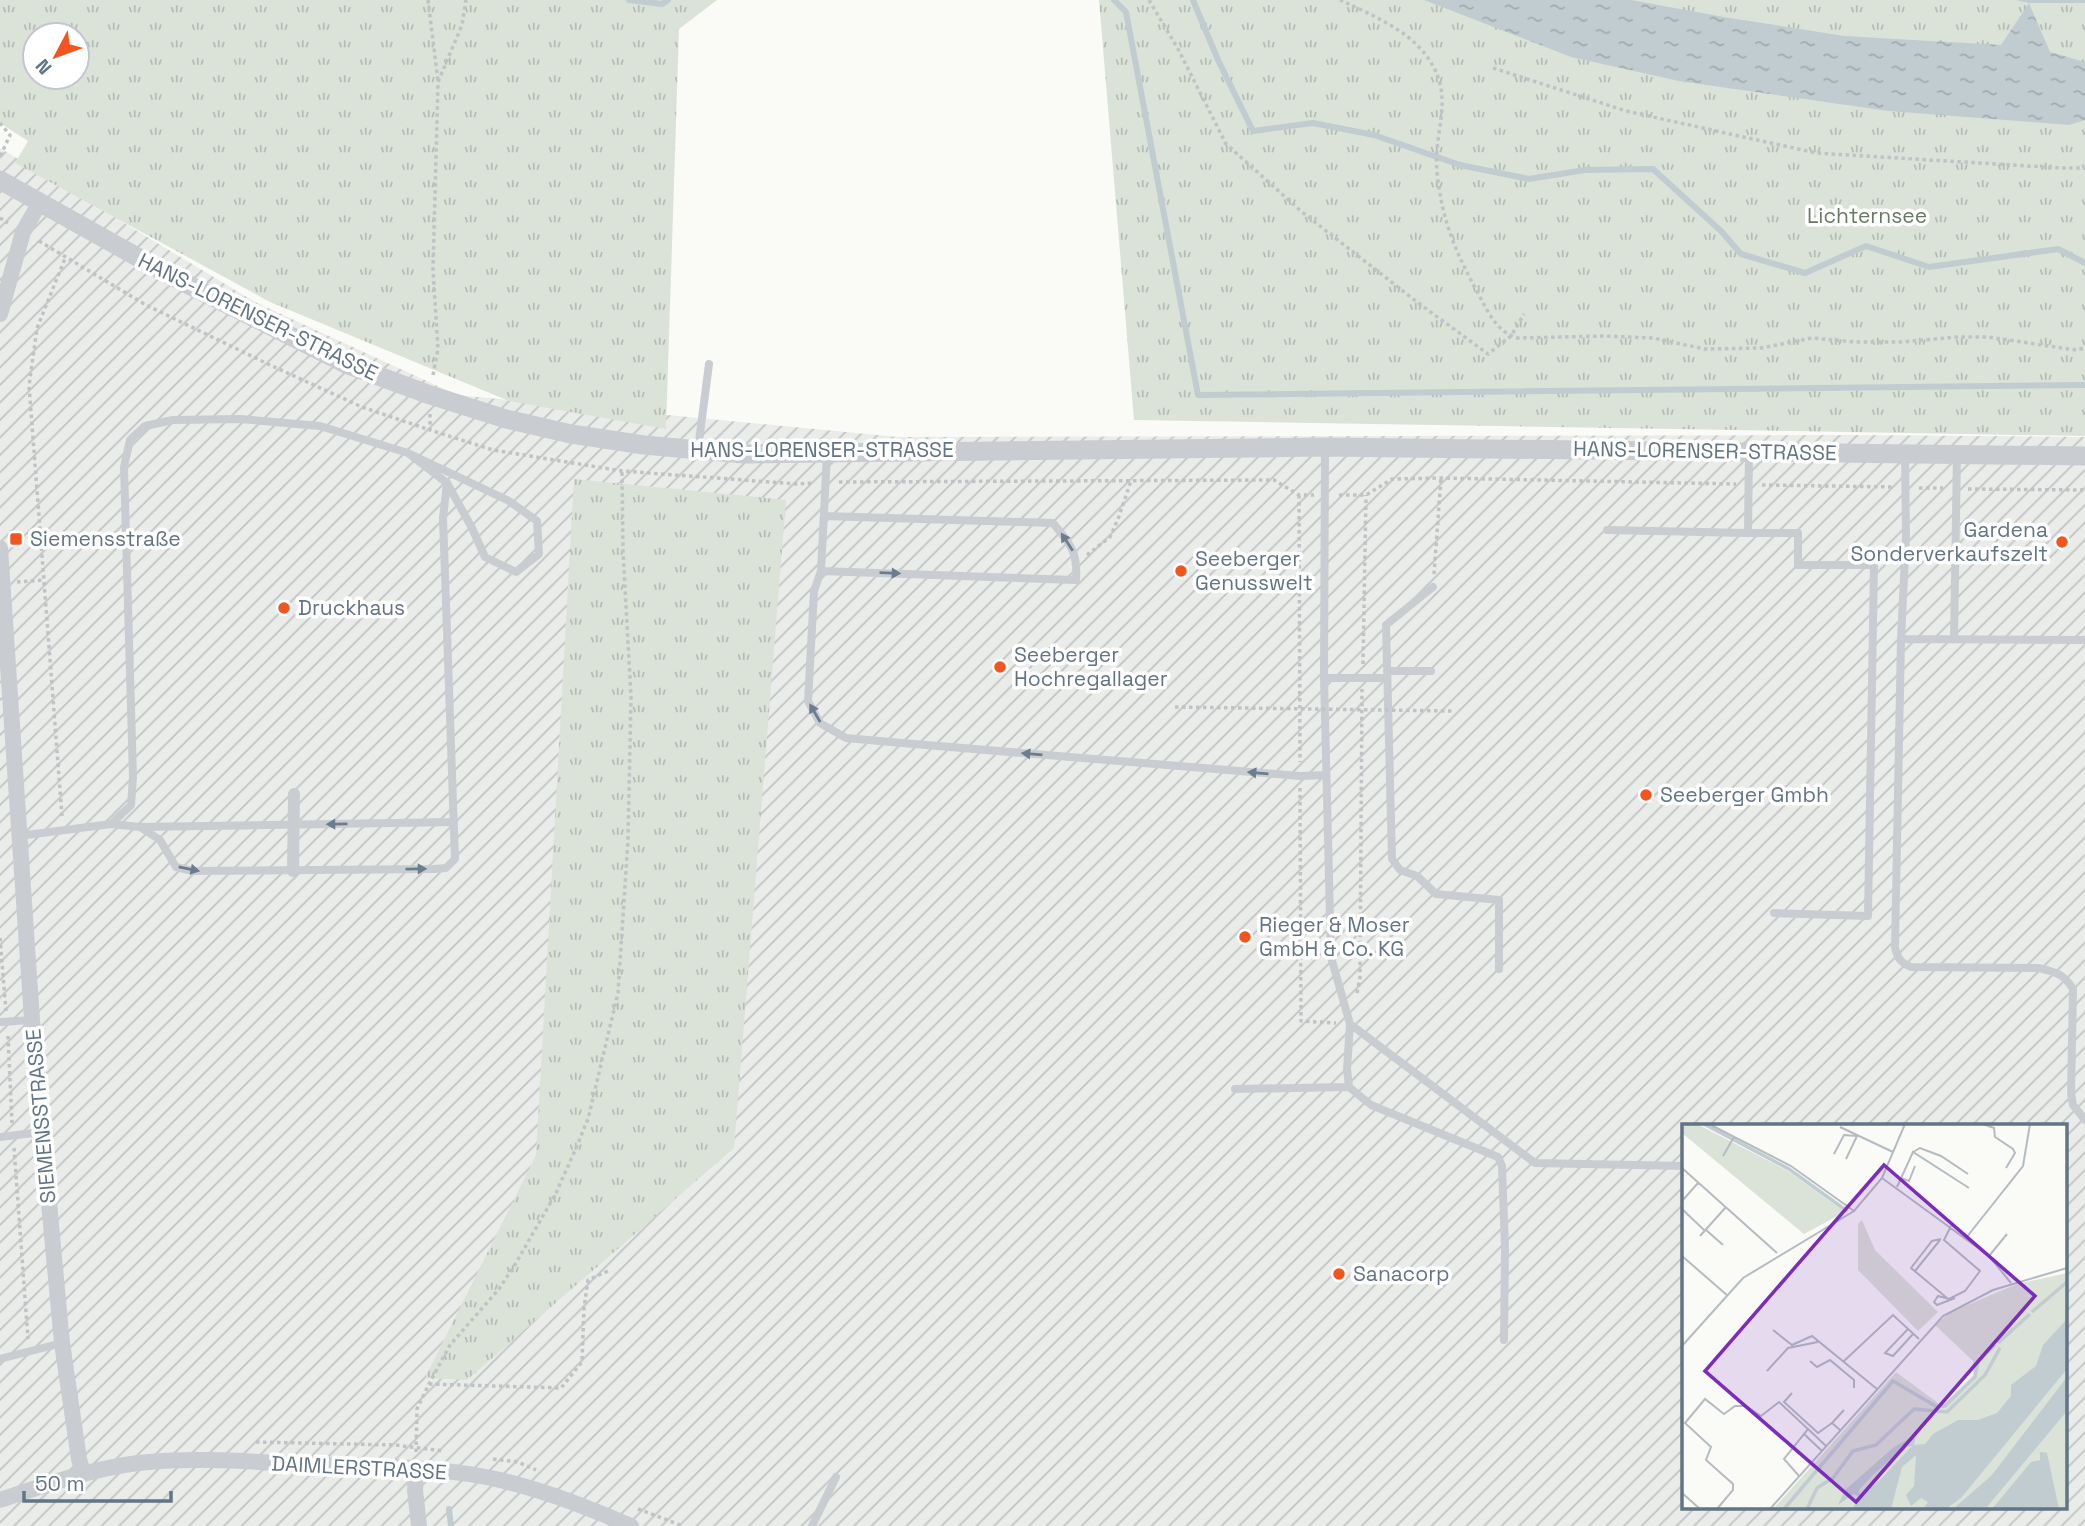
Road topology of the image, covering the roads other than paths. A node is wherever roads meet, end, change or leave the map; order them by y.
1 (0, 180) edge
2 (39, 204) junction
3 (0, 308) edge
4 (709, 364) dead end
5 (1325, 447) junction
6 (698, 452) junction
7 (1749, 452) junction
8 (408, 453) junction
9 (827, 454) junction
10 (1905, 454) junction
11 (1956, 454) junction
12 (2085, 456) edge
13 (447, 483) junction
14 (824, 516) junction
15 (1607, 530) dead end
16 (1748, 533) junction
17 (0, 548) edge
18 (821, 570) junction
19 (1433, 587) road end
20 (1901, 639) junction
21 (1954, 640) junction
22 (2085, 640) edge
23 (1431, 671) dead end
24 (1387, 674) junction
25 (1324, 678) junction
26 (4, 685) edge
27 (1326, 775) junction
28 (294, 794) dead end
29 (454, 822) junction
30 (111, 824) junction
31 (293, 824) junction
32 (140, 827) junction
33 (19, 836) junction
34 (293, 871) junction
35 (1774, 913) dead end
36 (1499, 969) dead end
37 (32, 1020) junction
38 (4, 1022) edge
39 (1350, 1024) junction
40 (1349, 1087) junction
41 (1235, 1089) dead end
42 (2085, 1120) edge
43 (42, 1132) junction
44 (0, 1137) edge
45 (1682, 1166) edge
46 (1504, 1340) dead end
47 (62, 1343) junction
48 (0, 1359) edge
49 (416, 1469) junction
50 (83, 1473) junction
51 (836, 1477) dead end
52 (0, 1500) edge
53 (419, 1526) edge
54 (632, 1526) edge
55 (812, 1526) edge

1 - 2 street, HANS-LORENSER-STRASSE
2 - 3 street
2 - 6 street, HANS-LORENSER-STRASSE
4 - 6 lane
5 - 7 street, HANS-LORENSER-STRASSE
5 - 9 street, HANS-LORENSER-STRASSE
5 - 25 lane
6 - 9 street, HANS-LORENSER-STRASSE
7 - 10 street, HANS-LORENSER-STRASSE
7 - 16 lane
8 - 13 lane
8 - 13 lane
8 - 30 lane
9 - 14 lane
10 - 11 street, HANS-LORENSER-STRASSE
10 - 20 lane
11 - 12 street, HANS-LORENSER-STRASSE
11 - 21 lane
13 - 29 lane
14 - 18 lane
18 -> 14 lane
15 - 16 lane
16 - 35 lane
17 - 26 street, SIEMENSSTRASSE
27 -> 18 lane
19 - 24 lane
20 - 21 lane
20 - 42 lane
21 - 22 lane
23 - 24 lane
24 - 25 lane
24 - 36 lane
25 - 27 lane
26 - 33 street, SIEMENSSTRASSE
27 - 39 lane
28 - 31 street
29 -> 31 lane
34 -> 29 lane
30 - 32 lane
30 - 33 lane
31 - 32 lane
31 - 34 street
32 -> 34 lane
33 - 37 street, SIEMENSSTRASSE
37 - 38 lane
37 - 43 street, SIEMENSSTRASSE
39 - 40 lane
39 - 45 lane
40 - 41 lane
40 - 46 lane
43 - 44 lane
43 - 47 street, SIEMENSSTRASSE
47 - 48 lane
47 - 50 street, SIEMENSSTRASSE
49 - 50 street, DAIMLERSTRASSE
49 - 53 street
49 - 54 street, DAIMLERSTRASSE
50 - 52 street, DAIMLERSTRASSE
51 - 55 lane

